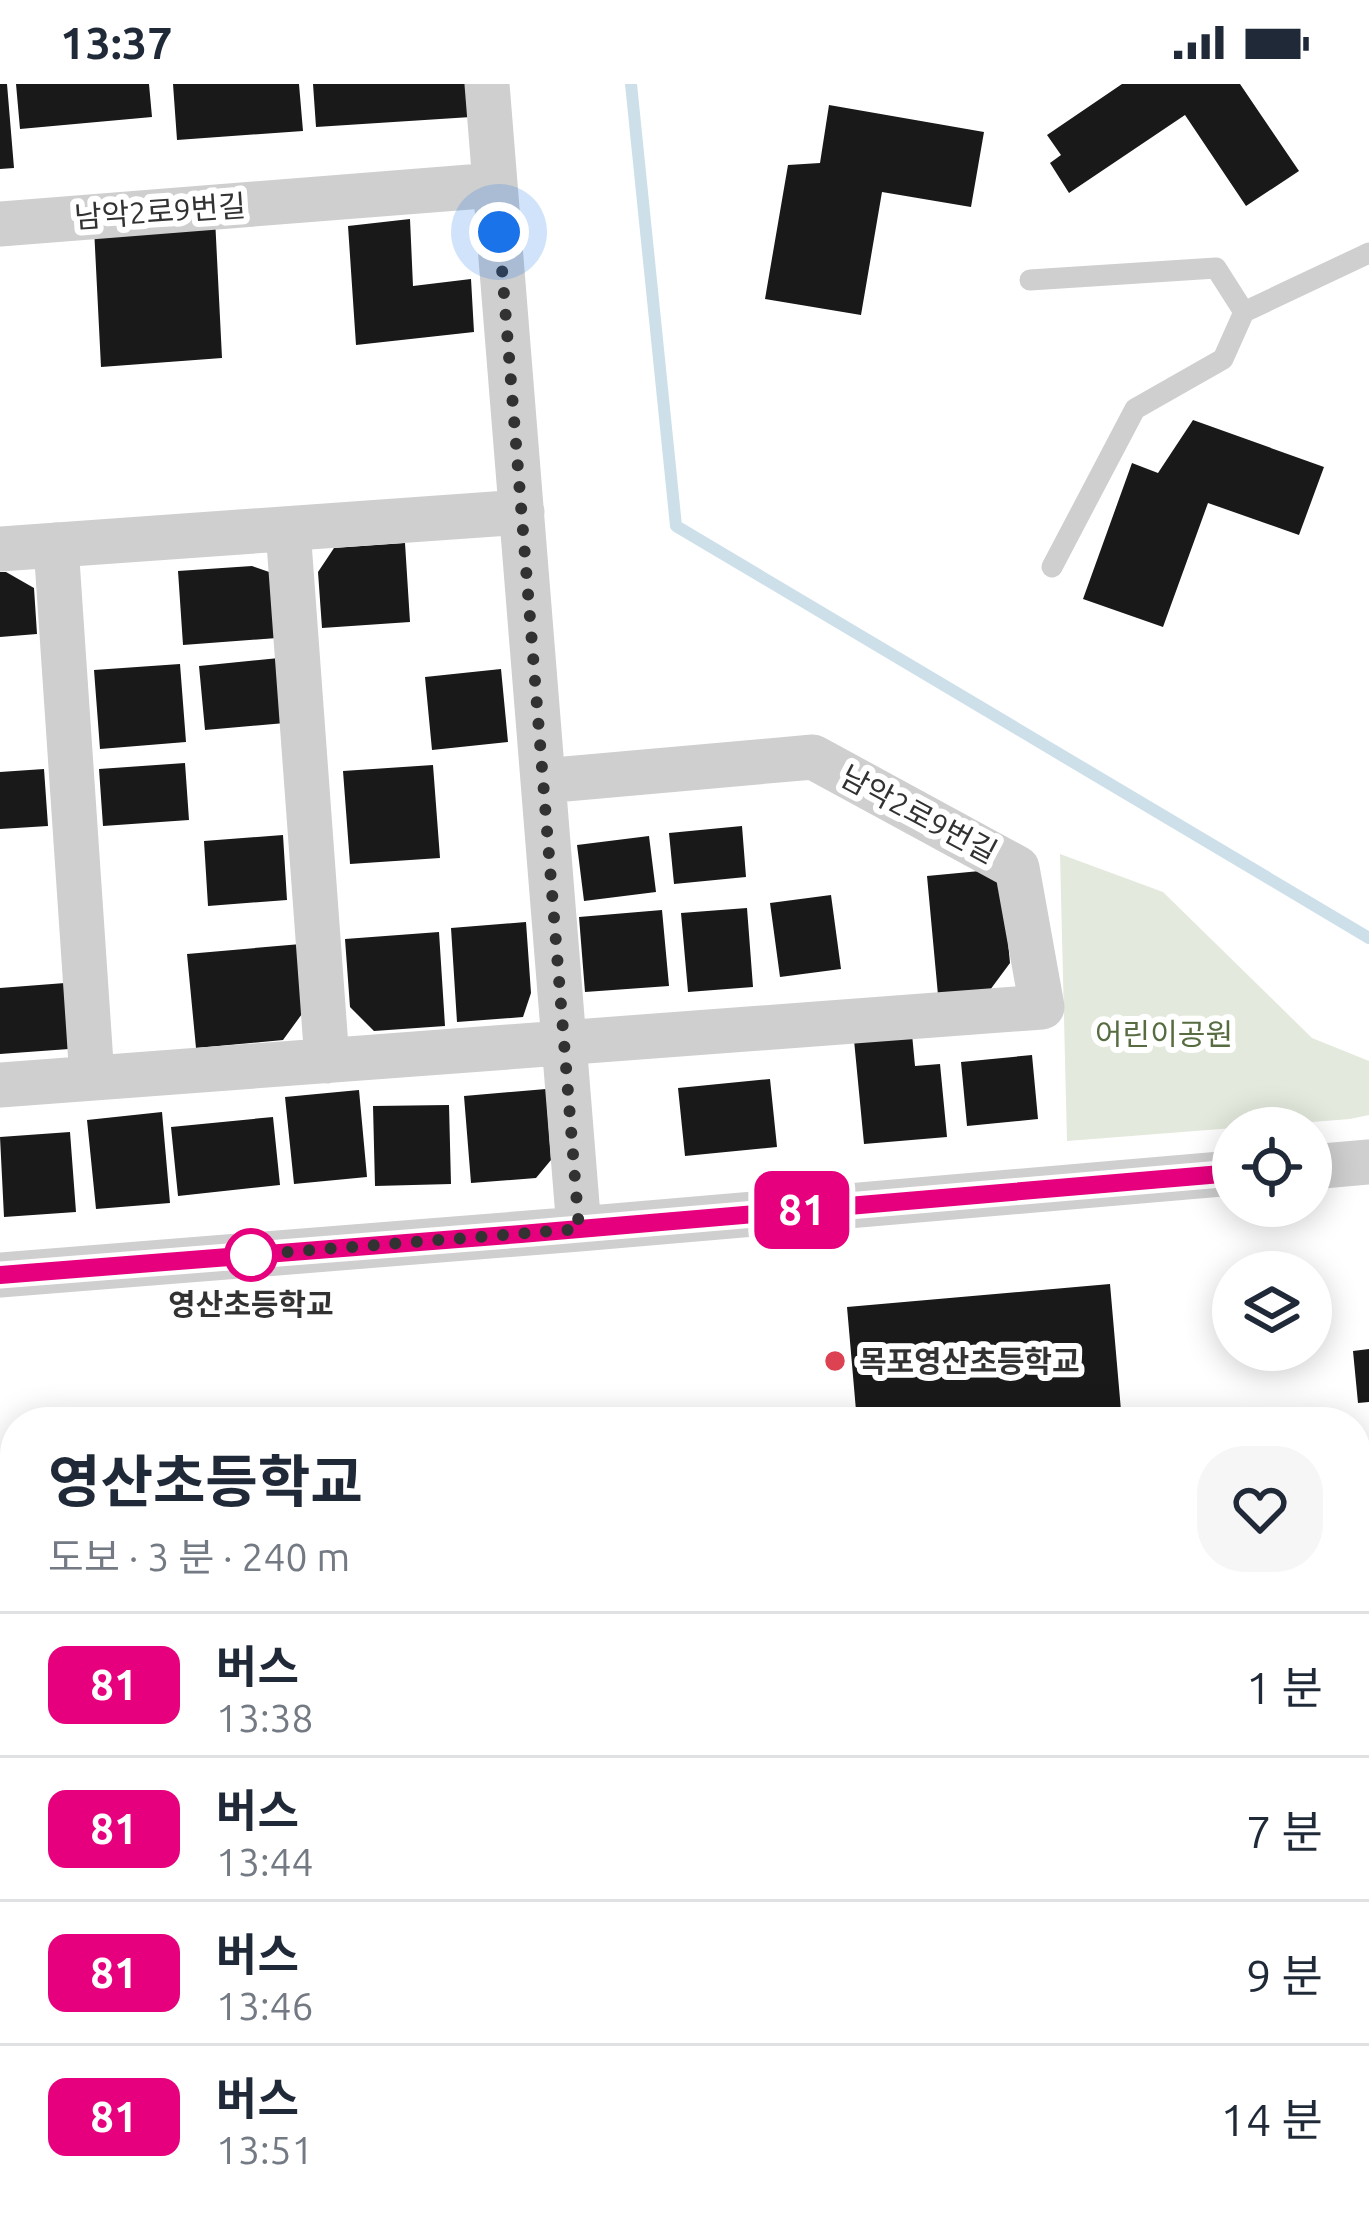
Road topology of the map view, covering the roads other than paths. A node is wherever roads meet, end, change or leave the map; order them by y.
1 (488, 84) edge
2 (495, 185) junction
3 (0, 224) edge
4 (1369, 253) edge
5 (1030, 280) dead end
6 (1244, 312) junction
7 (522, 512) junction
8 (288, 529) junction
9 (56, 545) junction
10 (0, 549) edge
11 (1052, 567) dead end
12 (543, 781) junction
13 (564, 1043) junction
14 (327, 1061) junction
15 (92, 1078) junction
16 (0, 1085) edge
17 (1369, 1162) edge
18 (1332, 1165) edge
19 (1212, 1175) edge
20 (579, 1229) junction
21 (0, 1275) edge

1 - 2 street
2 - 3 street, 남악2로9번길
2 - 7 street
4 - 6 lane
5 - 6 lane
6 - 11 lane
7 - 8 street
7 - 12 street
8 - 9 street
8 - 14 street
9 - 10 street
9 - 15 street
12 - 13 street
12 - 13 street, 남악2로9번길
13 - 14 street, 남악2로9번길
13 - 20 street
14 - 15 street, 남악2로9번길
15 - 16 street, 남악2로9번길
17 - 18 street
19 - 20 street
20 - 21 street

